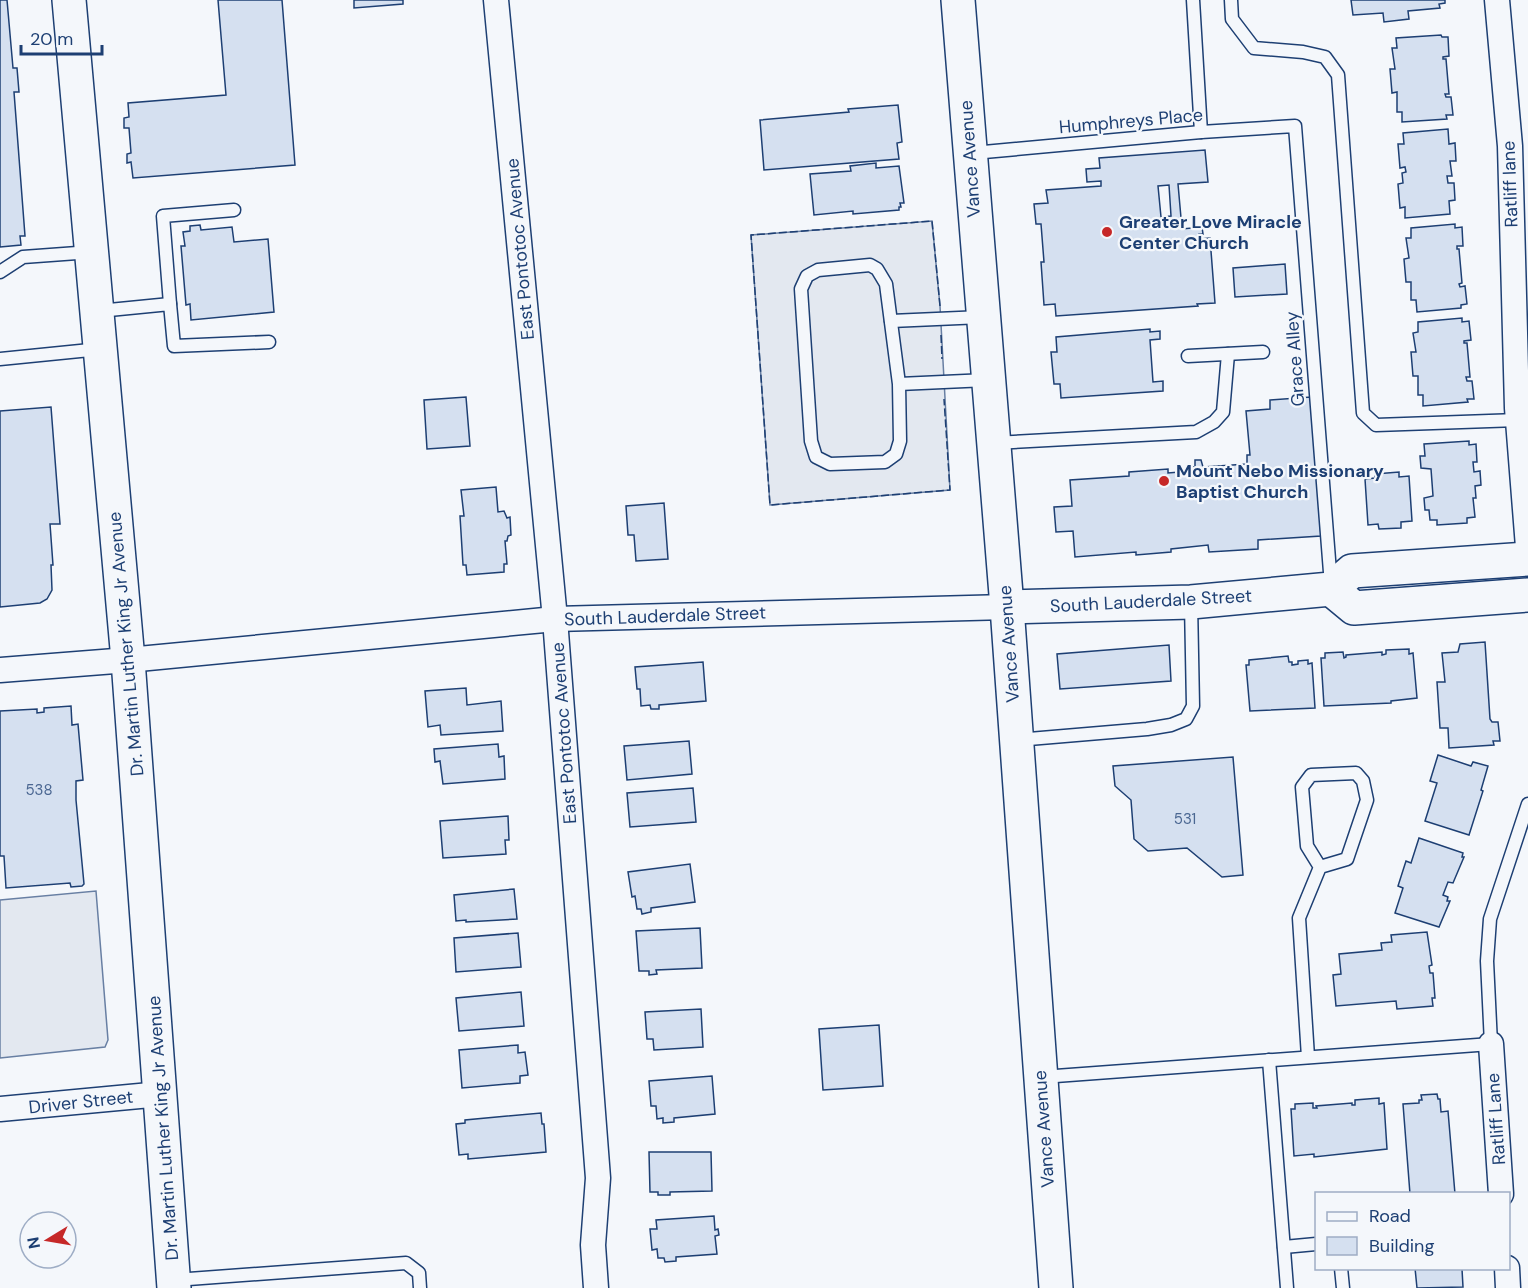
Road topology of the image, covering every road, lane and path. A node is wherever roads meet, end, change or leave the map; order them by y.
1 (69, 0) edge
2 (496, 0) edge
3 (958, 0) edge
4 (1193, 0) edge
5 (1231, 0) edge
6 (1497, 0) edge
7 (1295, 126) joint
8 (1201, 132) junction
9 (1519, 145) edge
10 (969, 154) junction
11 (234, 210) dead end
12 (92, 252) junction
13 (0, 272) edge
14 (170, 304) junction
15 (98, 311) junction
16 (982, 317) junction
17 (891, 321) junction
18 (269, 342) dead end
19 (101, 349) junction
20 (1263, 351) dead end
21 (1228, 354) junction
22 (1188, 356) dead end
23 (0, 359) edge
24 (988, 380) junction
25 (899, 384) junction
26 (1521, 412) edge
27 (993, 443) junction
28 (1528, 547) edge
29 (1528, 559) edge
30 (1331, 589) junction
31 (1528, 596) edge
32 (1191, 602) junction
33 (1528, 604) edge
34 (1007, 607) junction
35 (555, 619) junction
36 (128, 660) junction
37 (0, 670) edge
38 (1016, 740) junction
39 (1528, 804) edge
40 (1524, 829) edge
41 (1320, 867) junction
42 (1491, 1044) junction
43 (1308, 1057) junction
44 (1269, 1060) junction
45 (1041, 1077) junction
46 (161, 1094) junction
47 (0, 1109) edge
48 (1502, 1192) edge
49 (1315, 1244) edge
50 (1284, 1247) junction
51 (1341, 1270) edge
52 (1507, 1270) edge
53 (174, 1284) edge
54 (420, 1288) edge
55 (596, 1288) edge
56 (1056, 1288) edge
57 (1287, 1288) edge
58 (1343, 1288) edge
59 (1508, 1288) edge

1 - 12 street, Dr. Martin Luther King Jr Avenue
2 - 35 street, East Pontotoc Avenue
3 - 10 street, Vance Avenue
4 - 8 lane
5 - 26 lane
6 - 9 street, Ratliff lane
7 - 8 lane, Humphreys Place
7 - 30 lane, Grace Alley
8 - 10 lane, Humphreys Place
9 - 26 street, Ratliff lane
10 - 16 street, Vance Avenue
11 - 14 lane
12 - 13 lane
12 - 15 street, Dr. Martin Luther King Jr Avenue
14 - 15 lane
14 - 18 lane
15 - 19 street, Dr. Martin Luther King Jr Avenue
16 - 17 lane
16 - 24 street, Vance Avenue
17 - 25 lane
17 - 25 lane
19 - 23 lane
19 - 36 street, Dr. Martin Luther King Jr Avenue
20 - 21 lane
21 - 22 lane
21 - 27 lane
24 - 25 lane
24 - 27 street, Vance Avenue
26 - 28 street, Ratliff lane
27 - 34 street, Vance Avenue
29 - 30 street
30 - 31 street
30 - 32 street, South Lauderdale Street
31 - 33 lane
32 - 34 street, South Lauderdale Street
32 - 38 lane
34 - 35 street, South Lauderdale Street
34 - 38 street, Vance Avenue
35 - 36 street, South Lauderdale Street
35 - 55 street, East Pontotoc Avenue
36 - 37 street, South Lauderdale Street
36 - 46 street, Dr. Martin Luther King Jr Avenue
38 - 45 street, Vance Avenue
39 - 40 lane
40 - 42 lane
41 - 41 lane
41 - 43 lane
42 - 43 lane
42 - 48 street, Ratliff Lane
43 - 44 lane
44 - 45 lane
44 - 50 lane
45 - 56 street, Vance Avenue
46 - 47 street, Driver Street
46 - 53 street, Dr. Martin Luther King Jr Avenue
49 - 50 lane
50 - 57 lane
51 - 58 lane
52 - 59 street
53 - 54 lane

